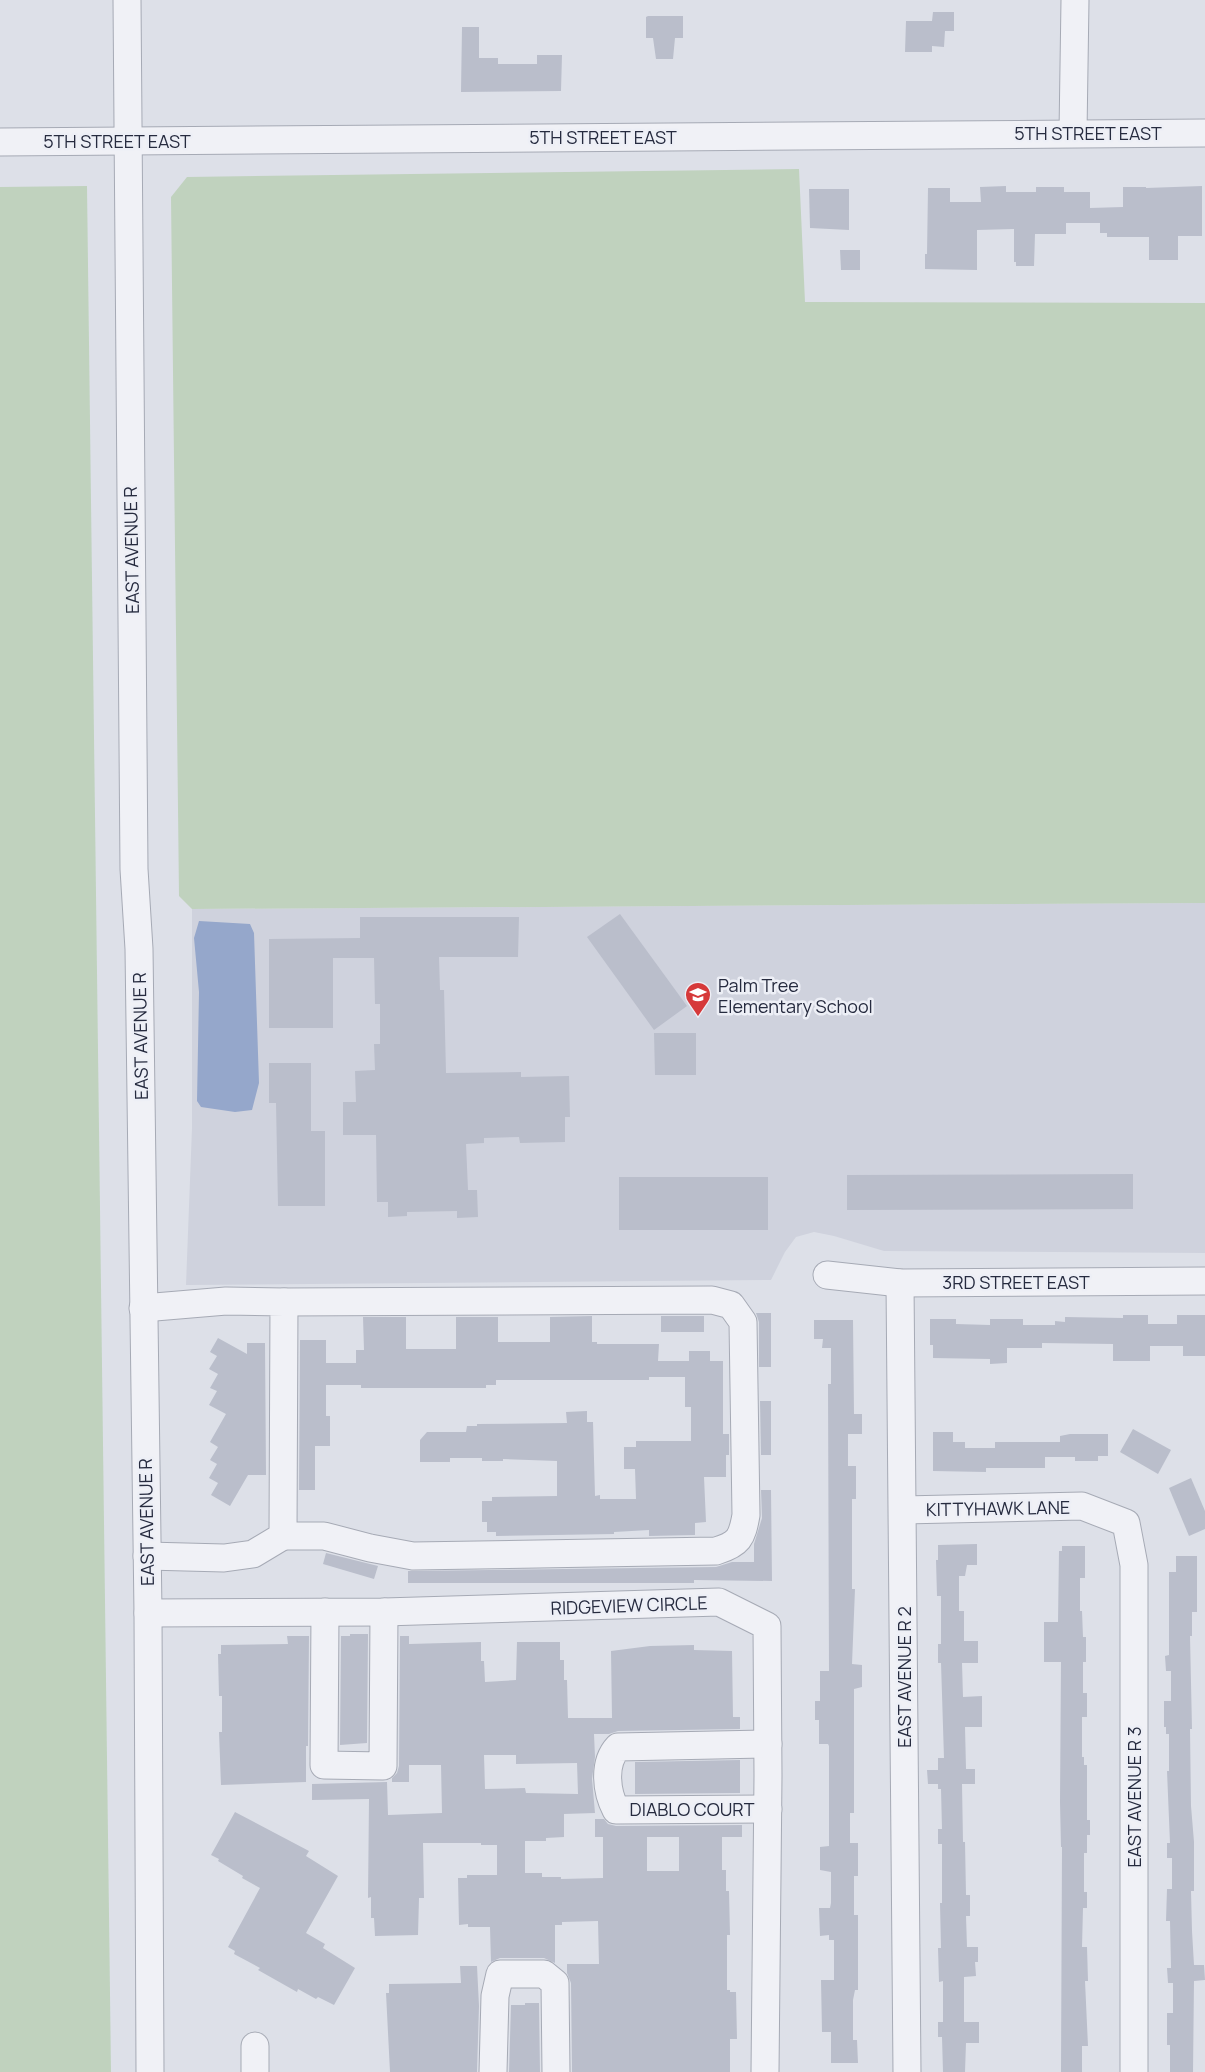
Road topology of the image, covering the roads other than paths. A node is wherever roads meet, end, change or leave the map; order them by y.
1 (127, 0) edge
2 (1075, 0) edge
3 (1205, 133) edge
4 (1072, 134) junction
5 (127, 141) junction
6 (0, 142) edge
7 (827, 1275) dead end
8 (1205, 1281) edge
9 (900, 1282) junction
10 (284, 1302) junction
11 (143, 1308) junction
12 (903, 1510) junction
13 (1126, 1523) joint
14 (283, 1536) junction
15 (147, 1556) junction
16 (325, 1612) junction
17 (384, 1612) junction
18 (148, 1613) junction
19 (768, 1744) junction
20 (768, 1809) junction
21 (150, 2072) edge
22 (493, 2072) edge
23 (556, 2072) edge
24 (765, 2072) edge
25 (907, 2072) edge
26 (1134, 2072) edge

1 - 5 street, EAST AVENUE R
2 - 4 street
3 - 4 street, 5TH STREET EAST
4 - 5 street, 5TH STREET EAST
5 - 6 street, 5TH STREET EAST
5 - 11 street, EAST AVENUE R
7 - 9 street, 3RD STREET EAST
8 - 9 street, 3RD STREET EAST
9 - 12 street, EAST AVENUE R 2
10 - 11 street
10 - 14 street
10 - 14 street
11 - 15 street, EAST AVENUE R
12 - 13 street, KITTYHAWK LANE
12 - 25 street, EAST AVENUE R 2
13 - 26 street, EAST AVENUE R 3
14 - 15 street
15 - 18 street, EAST AVENUE R
16 - 17 street, RIDGEVIEW CIRCLE
16 - 17 street
16 - 18 street, RIDGEVIEW CIRCLE
17 - 19 street, RIDGEVIEW CIRCLE
18 - 21 street, EAST AVENUE R
19 - 20 street, RIDGEVIEW CIRCLE
19 - 20 street, DIABLO COURT
20 - 24 street, RIDGEVIEW CIRCLE
22 - 23 street

